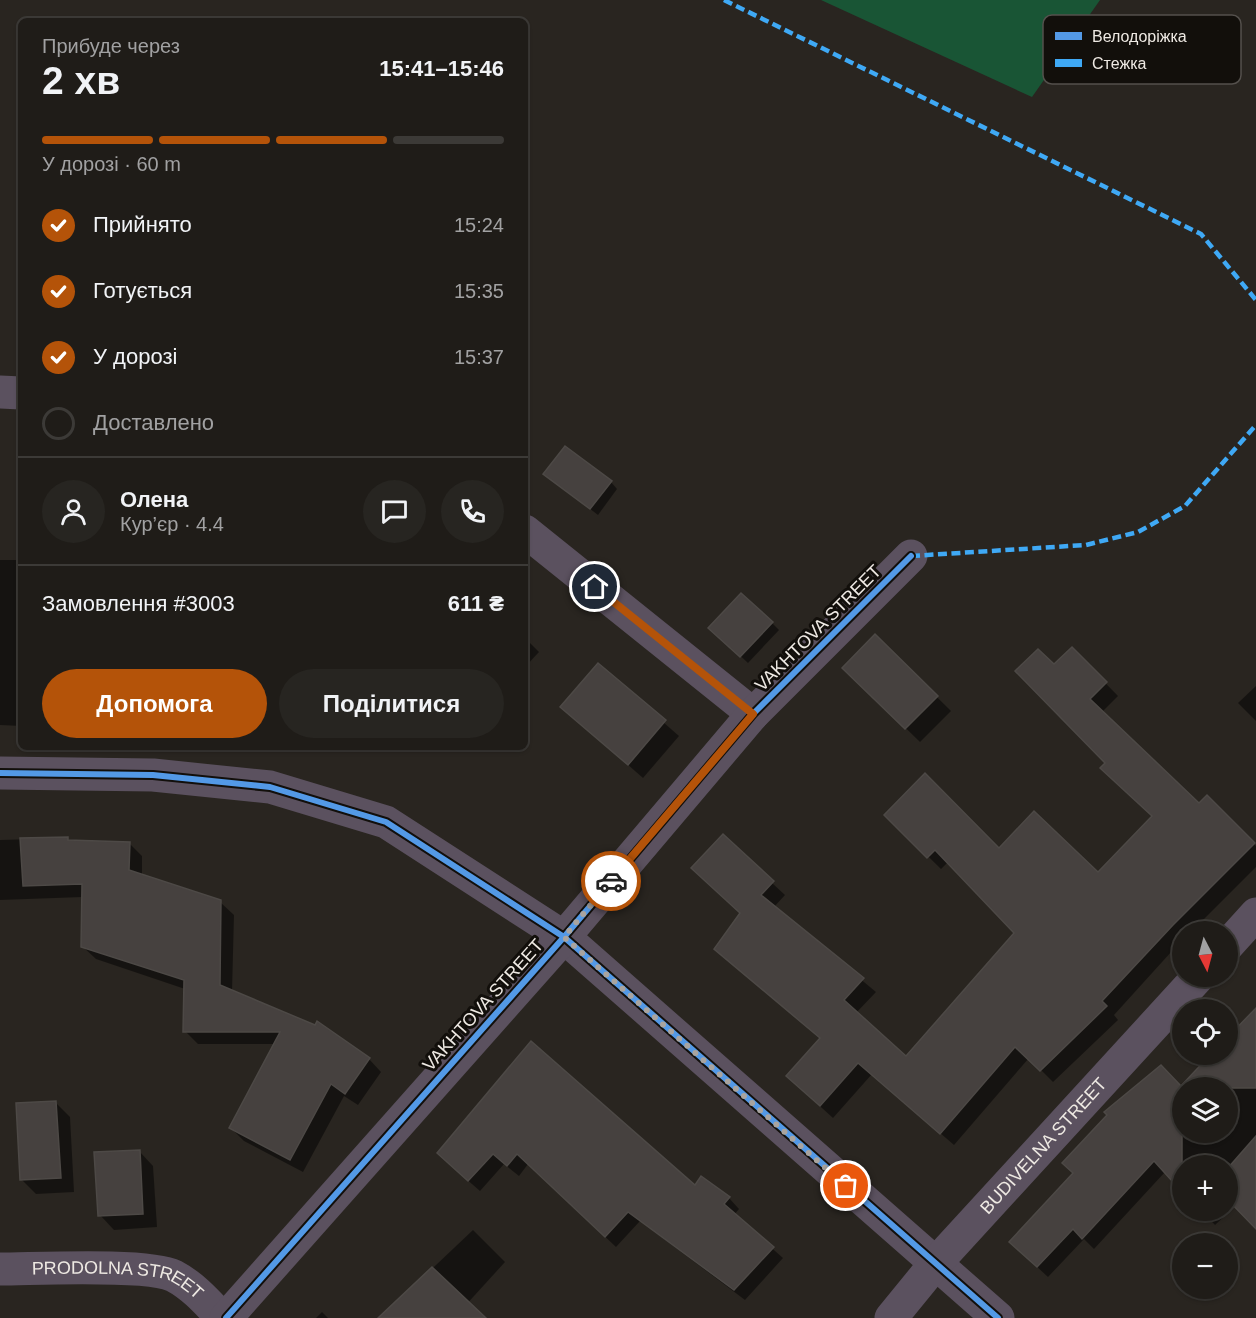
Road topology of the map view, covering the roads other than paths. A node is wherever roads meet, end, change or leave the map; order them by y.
1 (0, 392) edge
2 (18, 393) edge
3 (528, 533) edge
4 (911, 556) dead end
5 (753, 714) junction
6 (0, 773) edge
7 (1256, 914) edge
8 (1238, 934) edge
9 (564, 937) junction
10 (1189, 987) edge
11 (935, 1264) junction
12 (0, 1269) edge
13 (224, 1318) edge
14 (891, 1318) edge
15 (998, 1318) edge

1 - 2 street
3 - 5 street
4 - 5 street, VAKHTOVA STREET
5 - 9 street, VAKHTOVA STREET
6 - 9 street
7 - 8 street
9 - 11 street
9 - 13 street, VAKHTOVA STREET
10 - 11 street, BUDIVELNA STREET
11 - 14 street, BUDIVELNA STREET
11 - 15 street
12 - 13 street, PRODOLNA STREET

